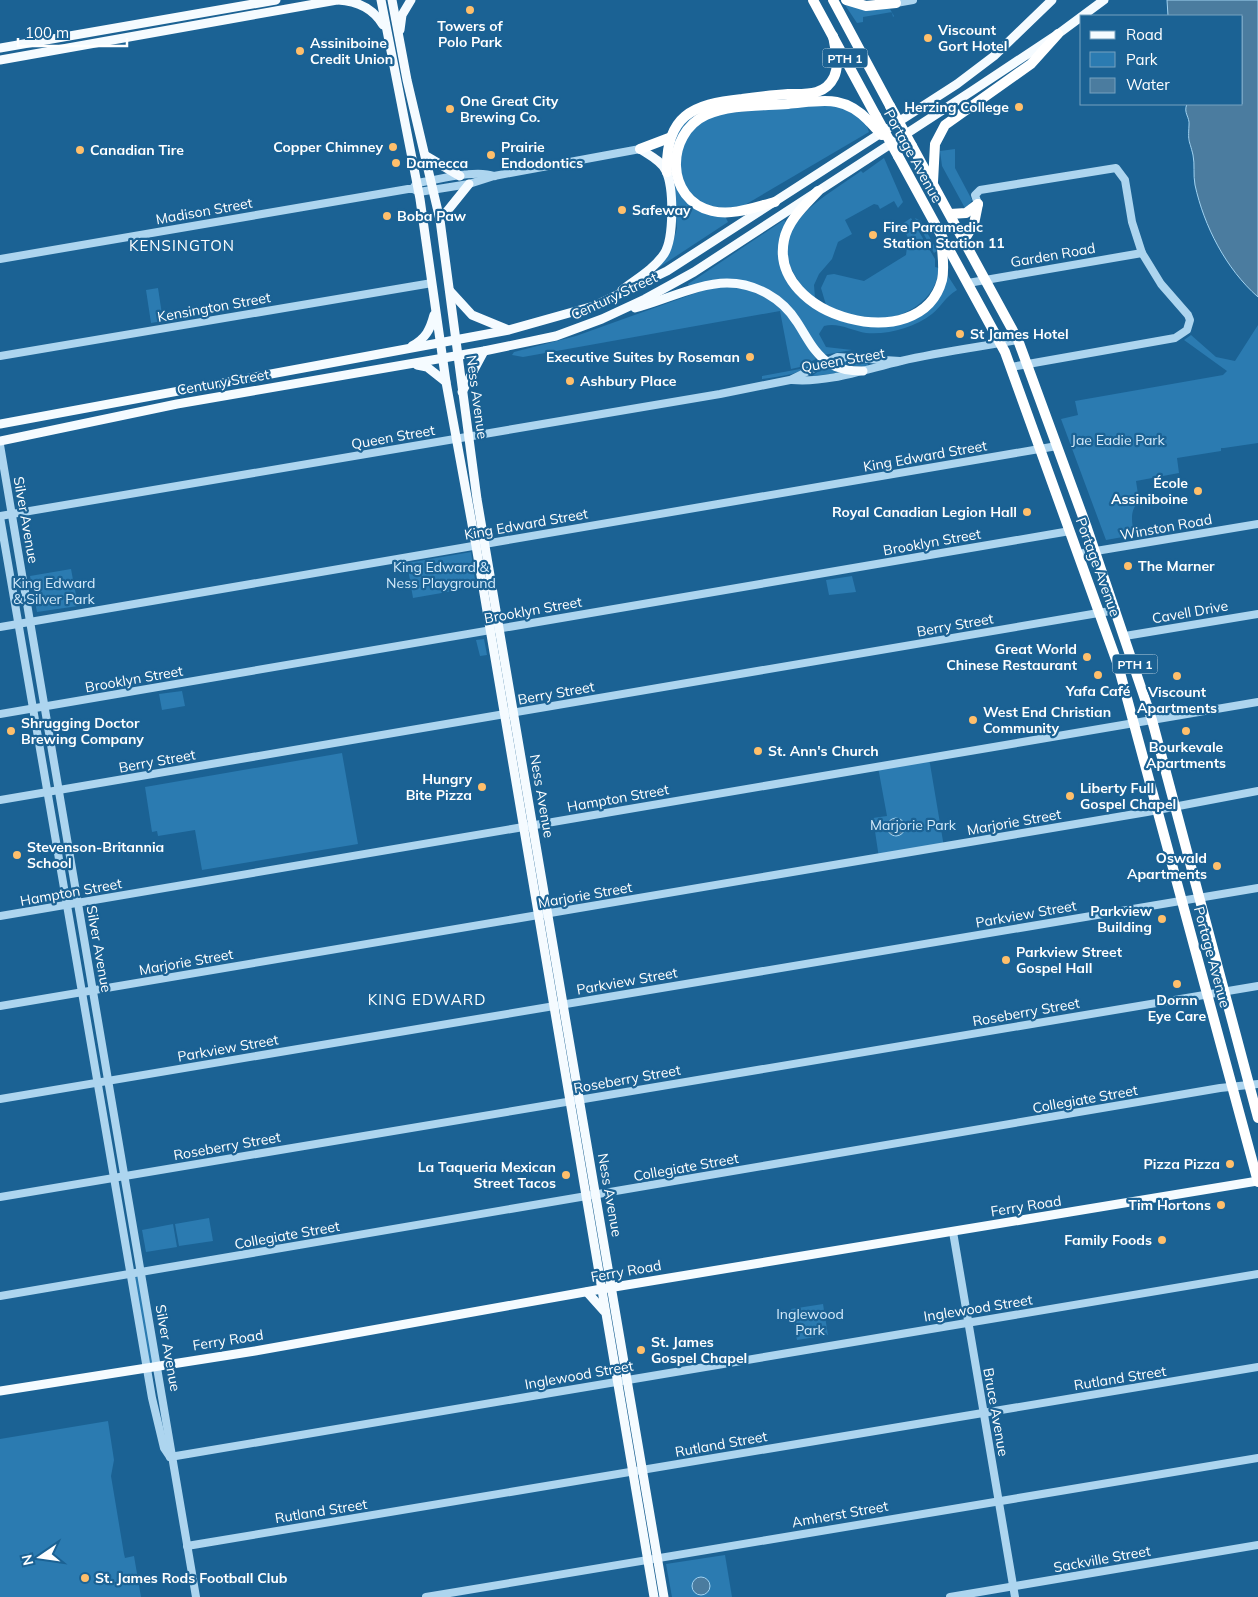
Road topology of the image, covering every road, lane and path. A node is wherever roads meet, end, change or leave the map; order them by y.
1 (276, 0) edge
2 (338, 0) edge
3 (381, 0) edge
4 (392, 0) edge
5 (411, 0) edge
6 (813, 0) edge
7 (832, 0) edge
8 (846, 0) edge
9 (913, 0) edge
10 (1052, 0) edge
11 (1104, 0) edge
12 (896, 3) joint
13 (1084, 15) edge
14 (1080, 18) edge
15 (387, 33) junction
16 (1058, 34) junction
17 (833, 36) junction
18 (398, 38) junction
19 (0, 48) edge
20 (0, 60) edge
21 (872, 118) junction
22 (669, 138) junction
23 (640, 149) junction
24 (426, 156) junction
25 (667, 172) junction
26 (460, 176) junction
27 (494, 176) junction
28 (932, 183) junction
29 (469, 184) junction
30 (433, 185) junction
31 (416, 188) junction
32 (818, 191) junction
33 (775, 202) junction
34 (978, 204) junction
35 (950, 214) junction
36 (440, 220) junction
37 (941, 235) junction
38 (964, 240) junction
39 (1142, 253) junction
40 (0, 259) edge
41 (986, 280) junction
42 (432, 283) junction
43 (968, 283) junction
44 (449, 291) junction
45 (610, 300) junction
46 (435, 308) junction
47 (618, 313) junction
48 (509, 330) junction
49 (455, 340) junction
50 (1018, 340) junction
51 (440, 343) junction
52 (1001, 343) junction
53 (406, 349) junction
54 (484, 352) junction
55 (0, 356) edge
56 (457, 356) junction
57 (442, 358) junction
58 (826, 361) junction
59 (900, 361) junction
60 (1028, 363) junction
61 (412, 364) junction
62 (1010, 366) junction
63 (863, 372) junction
64 (790, 380) junction
65 (446, 382) junction
66 (462, 392) junction
67 (0, 424) edge
68 (469, 437) junction
69 (455, 439) junction
70 (0, 441) edge
71 (0, 445) edge
72 (1057, 446) junction
73 (1041, 448) junction
74 (12, 514) junction
75 (0, 516) edge
76 (1258, 524) edge
77 (1070, 531) junction
78 (480, 545) junction
79 (1095, 551) junction
80 (1078, 554) junction
81 (1116, 610) junction
82 (1099, 613) junction
83 (1258, 614) edge
84 (30, 622) junction
85 (18, 624) junction
86 (0, 627) edge
87 (495, 630) junction
88 (1125, 636) junction
89 (1258, 702) edge
90 (45, 706) junction
91 (33, 708) junction
92 (514, 713) junction
93 (0, 714) edge
94 (504, 714) junction
95 (1152, 720) junction
96 (1135, 723) junction
97 (59, 790) junction
98 (1258, 791) edge
99 (48, 792) junction
100 (0, 800) edge
101 (1175, 806) junction
102 (1158, 810) junction
103 (528, 826) junction
104 (1258, 888) edge
105 (1200, 898) junction
106 (1183, 901) junction
107 (79, 903) junction
108 (68, 905) junction
109 (548, 914) junction
110 (0, 916) edge
111 (538, 916) junction
112 (1258, 986) edge
113 (94, 991) junction
114 (1224, 991) junction
115 (83, 993) junction
116 (1208, 994) junction
117 (564, 1004) junction
118 (0, 1006) edge
119 (554, 1006) junction
120 (109, 1081) junction
121 (98, 1083) junction
122 (1254, 1084) edge
123 (1232, 1087) junction
124 (0, 1099) edge
125 (579, 1099) junction
126 (570, 1101) junction
127 (1258, 1118) edge
128 (126, 1175) junction
129 (115, 1177) junction
130 (1258, 1182) edge
131 (596, 1195) junction
132 (0, 1197) edge
133 (586, 1197) junction
134 (953, 1232) junction
135 (142, 1272) junction
136 (131, 1273) junction
137 (1258, 1274) edge
138 (612, 1288) junction
139 (601, 1289) junction
140 (587, 1292) junction
141 (0, 1296) edge
142 (604, 1311) junction
143 (969, 1322) junction
144 (158, 1365) junction
145 (146, 1367) junction
146 (1258, 1367) edge
147 (626, 1379) junction
148 (617, 1381) junction
149 (0, 1391) edge
150 (984, 1412) junction
151 (170, 1457) junction
152 (1258, 1458) edge
153 (643, 1470) junction
154 (632, 1472) junction
155 (999, 1500) junction
156 (187, 1546) junction
157 (1258, 1546) edge
158 (658, 1558) junction
159 (647, 1559) junction
160 (1013, 1587) junction
161 (196, 1597) edge
162 (426, 1597) edge
163 (654, 1597) edge
164 (664, 1597) edge
165 (950, 1597) edge
166 (1015, 1597) edge

1 - 19 main road
2 - 15 main road
2 - 20 main road
3 - 15 main road, Ness Avenue
4 - 18 main road, Ness Avenue
5 - 18 main road
6 - 17 highway, Portage Avenue / PTH 1
7 - 28 highway, Portage Avenue / PTH 1, bridge
8 - 12 highway
9 - 12 street
10 - 33 main road, Century Street
11 - 13 main road, Century Street
14 - 16 main road, Century Street
15 - 31 main road, Ness Avenue
16 - 28 highway
16 - 32 main road, Century Street
17 - 21 highway, Portage Avenue / PTH 1
17 - 22 highway
18 - 24 main road, Ness Avenue
21 - 33 highway
21 - 37 highway, Portage Avenue / PTH 1, bridge
22 - 23 highway
22 - 25 highway
23 - 25 main road
23 - 27 street, Madison Street
24 - 26 main road
24 - 30 main road, Ness Avenue
25 - 45 main road
26 - 27 street, Madison Street
26 - 30 street, Madison Street
27 - 29 street, Madison Street
28 - 35 highway, Portage Avenue / PTH 1
29 - 30 street, Madison Street
29 - 36 main road
30 - 31 street, Madison Street
30 - 36 main road, Ness Avenue
31 - 40 street, Madison Street
31 - 42 main road, Ness Avenue
32 - 37 highway
32 - 47 main road, Century Street
33 - 45 main road, Century Street
34 - 35 highway
34 - 38 highway
34 - 39 street
35 - 38 highway, Portage Avenue / PTH 1
36 - 44 main road, Ness Avenue
37 - 43 highway, Portage Avenue / PTH 1
38 - 41 highway, Portage Avenue / PTH 1
39 - 41 street, Garden Road
39 - 60 street
41 - 43 street, Garden Road
41 - 50 highway, Portage Avenue / PTH 1
42 - 46 main road, Ness Avenue
42 - 55 street, Kensington Street
43 - 52 highway, Portage Avenue / PTH 1
44 - 48 main road
44 - 49 main road, Ness Avenue
45 - 48 main road, Century Street
46 - 51 main road, Ness Avenue
46 - 53 main road
47 - 54 main road, Century Street
47 - 58 main road
48 - 49 main road, Century Street
49 - 51 main road, Century Street
49 - 56 main road, Ness Avenue
50 - 52 street, Queen Street
50 - 60 highway, Portage Avenue / PTH 1
51 - 53 main road, Century Street
51 - 57 main road, Ness Avenue
52 - 59 street, Queen Street
52 - 62 highway, Portage Avenue / PTH 1
53 - 67 main road, Century Street
54 - 56 main road, Century Street
54 - 66 main road
56 - 57 main road, Century Street
56 - 66 main road, Ness Avenue
57 - 61 main road, Century Street
57 - 65 main road, Ness Avenue
58 - 59 street, Queen Street
58 - 63 main road
58 - 64 street, Queen Street
59 - 63 street, Queen Street
60 - 62 street
60 - 72 highway, Portage Avenue / PTH 1
61 - 65 main road
61 - 70 main road, Century Street
62 - 73 highway, Portage Avenue / PTH 1
63 - 64 street, Queen Street
64 - 68 street, Queen Street
65 - 69 main road, Ness Avenue
66 - 68 main road, Ness Avenue
68 - 69 street, Queen Street
68 - 78 main road, Ness Avenue
69 - 74 street, Queen Street
69 - 78 main road, Ness Avenue
71 - 74 street, Silver Avenue
72 - 73 street, King Edward Street
72 - 79 highway, Portage Avenue / PTH 1
73 - 77 highway, Portage Avenue / PTH 1
73 - 78 street, King Edward Street
74 - 75 street, Queen Street
74 - 84 street, Silver Avenue
75 - 85 street, Silver Avenue
76 - 79 street, Winston Road
77 - 80 highway, Portage Avenue / PTH 1
77 - 87 street, Brooklyn Street
78 - 84 street, King Edward Street
78 - 87 main road, Ness Avenue
79 - 80 street, Winston Road
79 - 81 highway, Portage Avenue / PTH 1
80 - 82 highway, Portage Avenue / PTH 1
81 - 82 street, Berry Street
81 - 88 highway, Portage Avenue / PTH 1
82 - 92 street, Berry Street
82 - 96 highway, Portage Avenue / PTH 1
83 - 88 street, Cavell Drive
84 - 85 street, King Edward Street
84 - 90 street, Silver Avenue
85 - 86 street, King Edward Street
85 - 91 street, Silver Avenue
87 - 90 street, Brooklyn Street
87 - 92 main road, Ness Avenue
87 - 94 main road, Ness Avenue
88 - 95 highway, Portage Avenue / PTH 1
89 - 95 street, Hampton Street
90 - 91 street, Brooklyn Street
90 - 97 street, Silver Avenue
91 - 93 street, Brooklyn Street
91 - 99 street, Silver Avenue
92 - 94 street, Berry Street
92 - 103 main road, Ness Avenue
94 - 97 street, Berry Street
94 - 103 main road, Ness Avenue
95 - 96 street, Hampton Street
95 - 101 highway, Portage Avenue / PTH 1
96 - 102 highway, Portage Avenue / PTH 1
96 - 103 street, Hampton Street
97 - 99 street, Berry Street
97 - 107 street, Silver Avenue
98 - 101 street, Marjorie Street
99 - 100 street, Berry Street
99 - 108 street, Silver Avenue
101 - 102 street, Marjorie Street
101 - 105 highway, Portage Avenue / PTH 1
102 - 106 highway, Portage Avenue / PTH 1
102 - 109 street, Marjorie Street
103 - 107 street, Hampton Street
103 - 109 main road, Ness Avenue
103 - 111 main road, Ness Avenue
104 - 105 street, Parkview Street
105 - 106 street, Parkview Street
105 - 114 highway, Portage Avenue / PTH 1
106 - 116 highway, Portage Avenue / PTH 1
106 - 117 street, Parkview Street
107 - 108 street, Hampton Street
107 - 113 street, Silver Avenue
108 - 110 street, Hampton Street
108 - 115 street, Silver Avenue
109 - 111 street, Marjorie Street
109 - 117 main road, Ness Avenue
111 - 113 street, Marjorie Street
111 - 119 main road, Ness Avenue
112 - 114 street, Roseberry Street
113 - 115 street, Marjorie Street
113 - 120 street, Silver Avenue
114 - 116 street, Roseberry Street
114 - 122 highway, Portage Avenue / PTH 1
115 - 118 street, Marjorie Street
115 - 121 street, Silver Avenue
116 - 123 highway, Portage Avenue / PTH 1
116 - 125 street, Roseberry Street
117 - 119 street, Parkview Street
117 - 125 main road, Ness Avenue
119 - 120 street, Parkview Street
119 - 126 main road, Ness Avenue
120 - 121 street, Parkview Street
120 - 128 street, Silver Avenue
121 - 124 street, Parkview Street
121 - 129 street, Silver Avenue
122 - 123 street, Collegiate Street
122 - 127 highway, Portage Avenue / PTH 1
123 - 130 highway, Portage Avenue / PTH 1
123 - 131 street, Collegiate Street
125 - 126 street, Roseberry Street
125 - 131 main road, Ness Avenue
126 - 128 street, Roseberry Street
126 - 133 main road, Ness Avenue
128 - 129 street, Roseberry Street
128 - 135 street, Silver Avenue
129 - 132 street, Roseberry Street
129 - 136 street, Silver Avenue
130 - 134 main road, Ferry Road
131 - 133 street, Collegiate Street
131 - 138 main road, Ness Avenue
133 - 135 street, Collegiate Street
133 - 139 main road, Ness Avenue
134 - 138 main road, Ferry Road
134 - 143 street, Bruce Avenue
135 - 136 street, Collegiate Street
135 - 144 street, Silver Avenue
136 - 141 street, Collegiate Street
136 - 145 street, Silver Avenue
137 - 143 street, Inglewood Street
138 - 139 main road, Ferry Road
138 - 147 main road, Ness Avenue
139 - 140 main road, Ferry Road
139 - 142 main road, Ness Avenue
140 - 142 main road
140 - 144 main road, Ferry Road
142 - 148 main road, Ness Avenue
143 - 147 street, Inglewood Street
143 - 150 street, Bruce Avenue
144 - 145 main road, Ferry Road
144 - 151 street, Silver Avenue
145 - 149 main road, Ferry Road
145 - 151 street, Silver Avenue
146 - 150 street, Rutland Street
147 - 148 street, Inglewood Street
147 - 153 main road, Ness Avenue
148 - 151 street, Inglewood Street
148 - 154 main road, Ness Avenue
150 - 153 street, Rutland Street
150 - 155 street, Bruce Avenue
151 - 156 street, Silver Avenue
152 - 155 street, Amherst Street
153 - 154 street, Rutland Street
153 - 158 main road, Ness Avenue
154 - 156 street, Rutland Street
154 - 159 main road, Ness Avenue
155 - 158 street, Amherst Street
155 - 160 street, Bruce Avenue
156 - 161 street, Silver Avenue
157 - 160 street, Sackville Street
158 - 159 street, Amherst Street
158 - 164 main road, Ness Avenue
159 - 162 street, Amherst Street
159 - 163 main road, Ness Avenue
160 - 165 street, Sackville Street
160 - 166 street, Bruce Avenue

